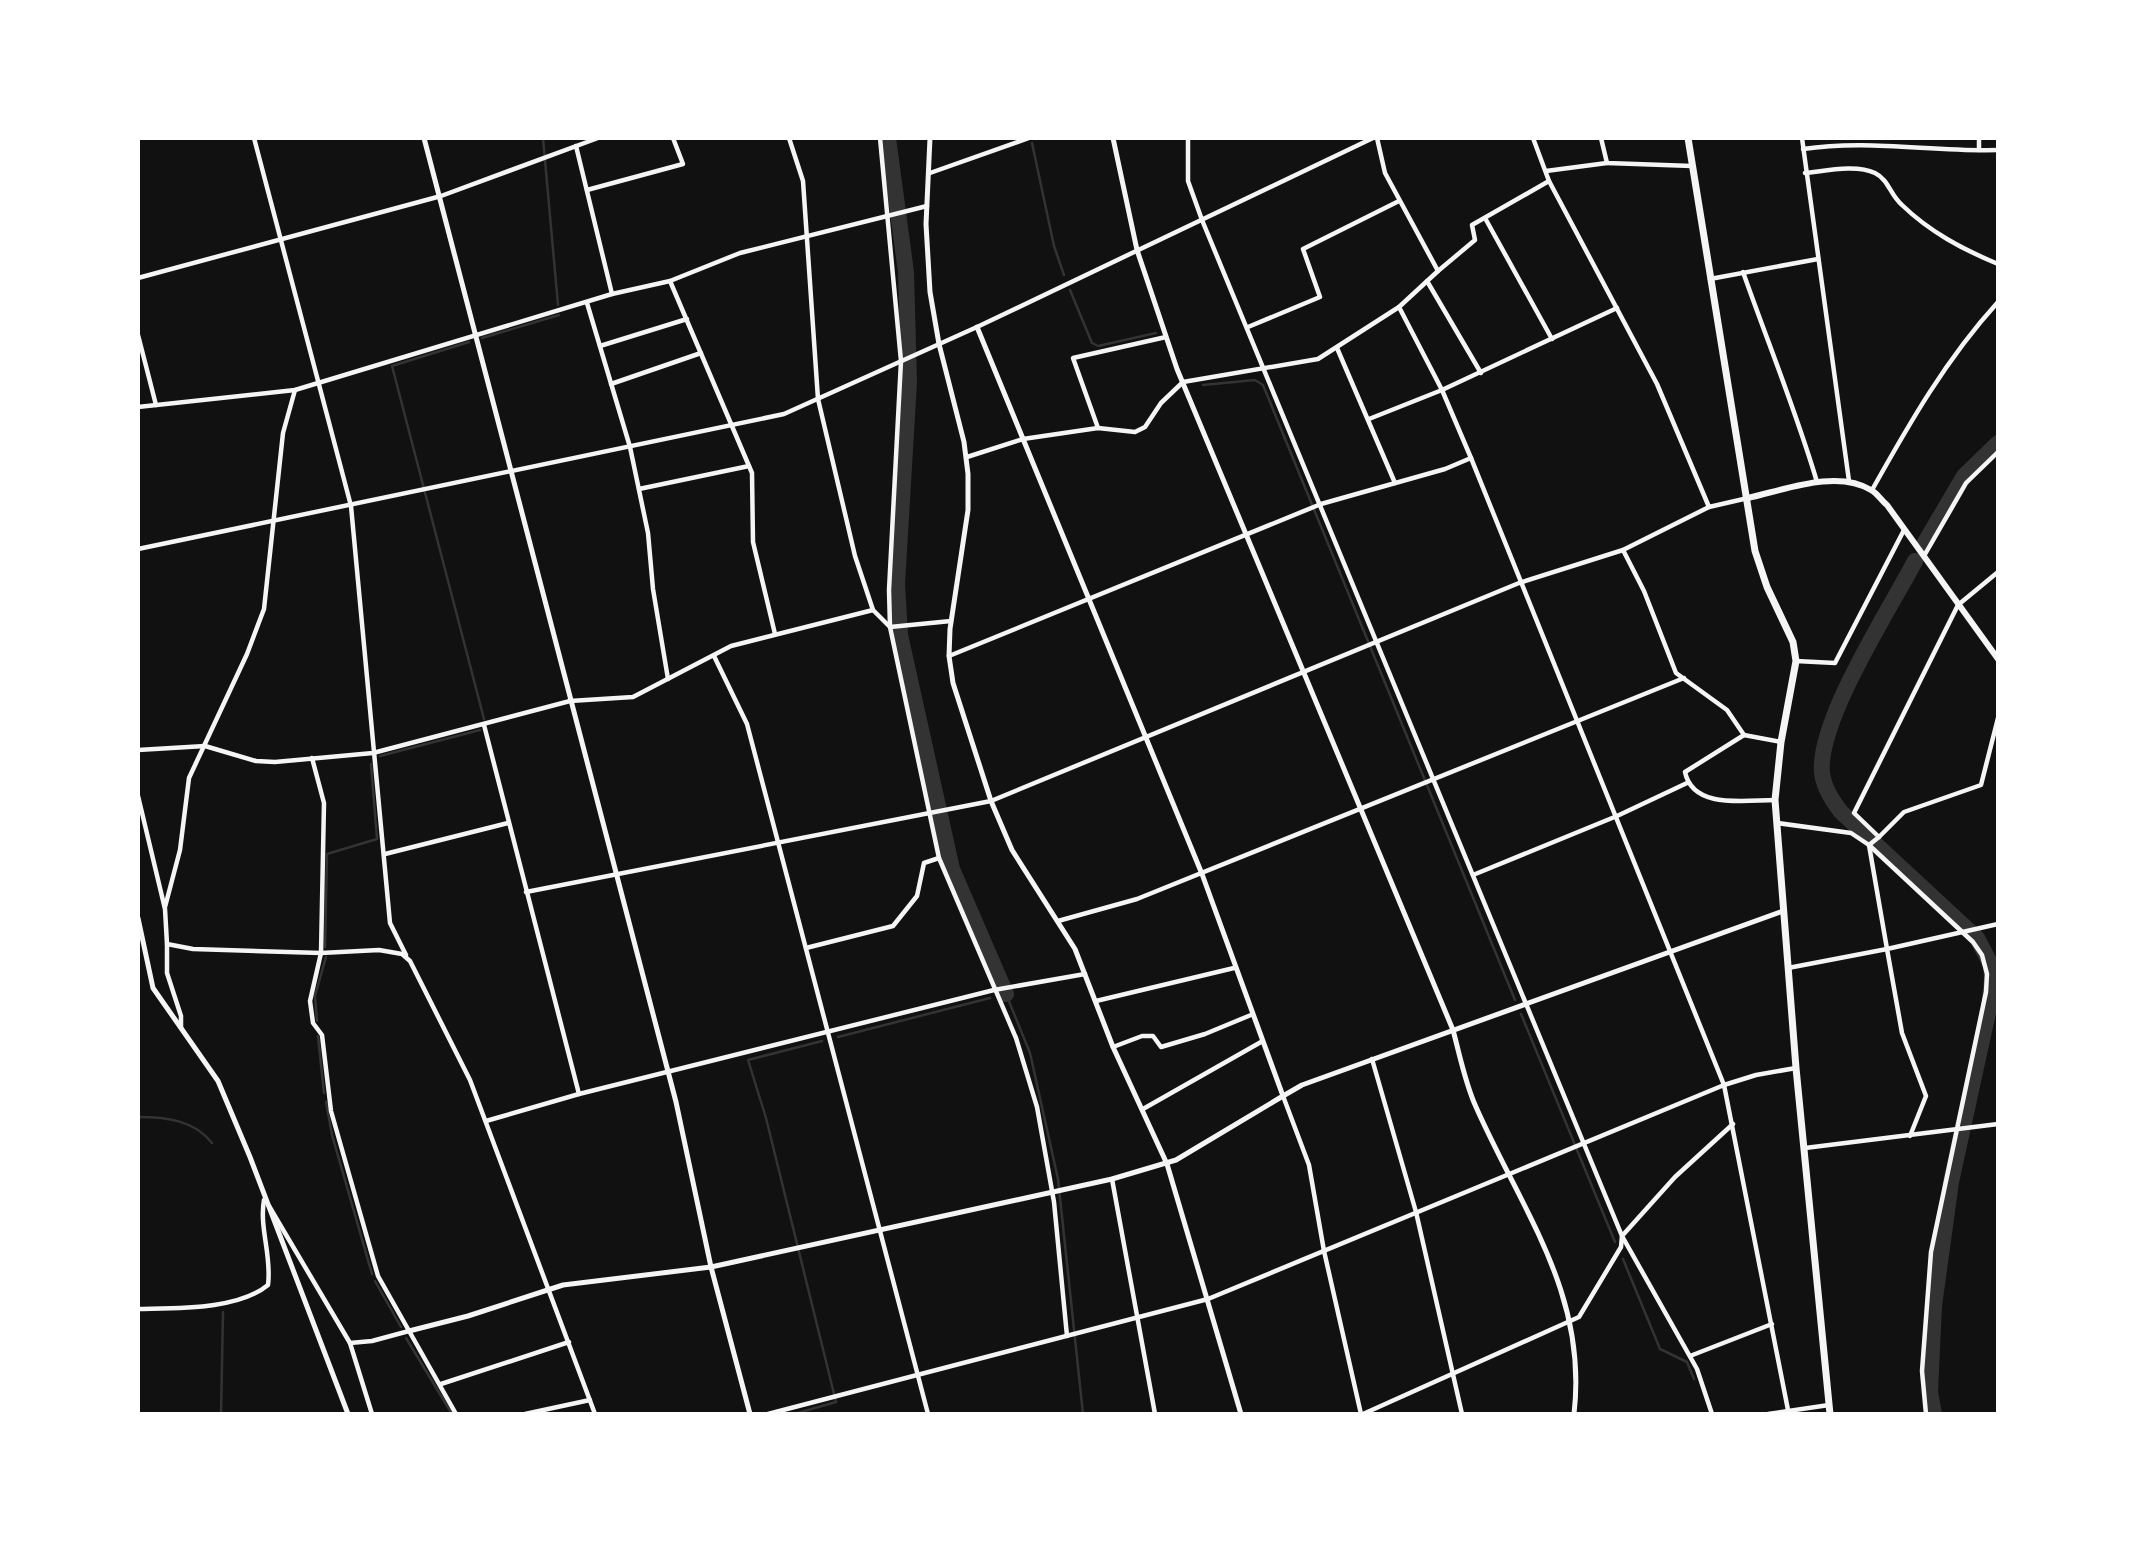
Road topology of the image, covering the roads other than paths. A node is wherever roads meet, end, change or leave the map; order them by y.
1 (254, 138) edge
2 (424, 138) edge
3 (596, 138) edge
4 (673, 138) edge
5 (789, 138) edge
6 (880, 138) edge
7 (930, 138) edge
8 (1029, 138) edge
9 (1113, 138) edge
10 (1188, 138) edge
11 (1375, 138) edge
12 (1533, 138) edge
13 (1601, 138) edge
14 (1688, 138) edge
15 (1802, 138) edge
16 (1979, 138) edge
17 (576, 146) junction
18 (1803, 149) junction
19 (1979, 150) junction
20 (1998, 150) edge
21 (1606, 163) junction
22 (1692, 166) junction
23 (1545, 171) junction
24 (930, 173) junction
25 (1805, 173) junction
26 (1549, 181) junction
27 (587, 190) junction
28 (441, 196) junction
29 (1399, 201) junction
30 (927, 206) junction
31 (889, 216) junction
32 (1485, 218) junction
33 (1202, 220) junction
34 (805, 235) junction
35 (281, 237) junction
36 (1137, 250) junction
37 (1819, 259) junction
38 (1998, 264) edge
39 (1438, 271) junction
40 (1743, 272) junction
41 (138, 278) edge
42 (1709, 280) junction
43 (670, 281) junction
44 (1427, 281) junction
45 (612, 294) junction
46 (1998, 302) edge
47 (587, 303) junction
48 (1399, 307) junction
49 (1617, 308) junction
50 (687, 319) junction
51 (977, 327) junction
52 (1248, 327) junction
53 (138, 335) edge
54 (475, 336) junction
55 (1167, 337) junction
56 (1552, 339) junction
57 (939, 344) junction
58 (600, 346) junction
59 (1337, 348) junction
60 (701, 353) junction
61 (902, 361) junction
62 (1265, 370) junction
63 (1481, 373) junction
64 (1183, 383) junction
65 (318, 384) junction
66 (611, 384) junction
67 (295, 390) junction
68 (1442, 390) junction
69 (818, 399) junction
70 (156, 405) junction
71 (138, 407) edge
72 (1369, 419) junction
73 (732, 427) junction
74 (1098, 428) junction
75 (1023, 439) junction
76 (630, 447) junction
77 (1998, 452) edge
78 (967, 457) junction
79 (1471, 458) junction
80 (749, 466) junction
81 (511, 472) junction
82 (1849, 481) junction
83 (1395, 483) junction
84 (1817, 483) junction
85 (639, 489) junction
86 (1872, 490) junction
87 (1748, 498) junction
88 (1321, 504) junction
89 (351, 506) junction
90 (1709, 507) junction
91 (275, 521) junction
92 (1904, 530) junction
93 (1247, 534) junction
94 (138, 549) edge
95 (1623, 550) junction
96 (1923, 557) junction
97 (1998, 572) edge
98 (1519, 583) junction
99 (1089, 600) junction
100 (1958, 605) junction
101 (873, 610) junction
102 (951, 621) junction
103 (890, 627) junction
104 (775, 634) junction
105 (1376, 643) junction
106 (713, 656) junction
107 (949, 656) junction
108 (1998, 659) edge
109 (1796, 661) junction
110 (1304, 672) junction
111 (1684, 678) junction
112 (668, 680) junction
113 (570, 701) junction
114 (1998, 718) edge
115 (1577, 719) junction
116 (484, 725) junction
117 (1744, 735) junction
118 (1146, 737) junction
119 (1781, 742) junction
120 (205, 746) junction
121 (138, 750) edge
122 (373, 753) junction
123 (312, 758) junction
124 (1433, 780) junction
125 (1687, 783) junction
126 (138, 796) edge
127 (1775, 800) junction
128 (991, 801) junction
129 (1361, 809) junction
130 (930, 813) junction
131 (1617, 816) junction
132 (1777, 822) junction
133 (509, 823) junction
134 (1877, 838) junction
135 (779, 842) junction
136 (1869, 845) junction
137 (384, 854) junction
138 (939, 858) junction
139 (617, 873) junction
140 (1202, 874) junction
141 (1473, 874) junction
142 (526, 892) junction
143 (165, 909) junction
144 (1783, 911) junction
145 (138, 918) edge
146 (1058, 921) junction
147 (1998, 924) edge
148 (1966, 933) junction
149 (167, 944) junction
150 (806, 948) junction
151 (1886, 948) junction
152 (1671, 950) junction
153 (321, 953) junction
154 (410, 961) junction
155 (1234, 968) junction
156 (1788, 968) junction
157 (1085, 975) junction
158 (996, 990) junction
159 (1096, 1001) junction
160 (1526, 1004) junction
161 (1251, 1015) junction
162 (181, 1028) junction
163 (1453, 1030) junction
164 (828, 1032) junction
165 (1261, 1042) junction
166 (1113, 1046) junction
167 (1372, 1059) junction
168 (1797, 1068) junction
169 (667, 1073) junction
170 (1724, 1085) junction
171 (579, 1094) junction
172 (1283, 1096) junction
173 (1143, 1109) junction
174 (486, 1121) junction
175 (1734, 1123) junction
176 (1998, 1124) edge
177 (1958, 1130) junction
178 (1910, 1136) junction
179 (1581, 1144) junction
180 (1805, 1148) junction
181 (1167, 1164) junction
182 (1509, 1174) junction
183 (1112, 1180) junction
184 (1054, 1192) junction
185 (264, 1199) junction
186 (1416, 1212) junction
187 (879, 1231) junction
188 (1622, 1237) junction
189 (1324, 1251) junction
190 (711, 1267) junction
191 (550, 1289) junction
192 (1208, 1299) junction
193 (138, 1309) edge
194 (1137, 1317) junction
195 (1570, 1321) junction
196 (1772, 1324) junction
197 (409, 1331) junction
198 (1068, 1336) junction
199 (569, 1342) junction
200 (350, 1343) junction
201 (1690, 1356) junction
202 (1453, 1373) junction
203 (917, 1375) junction
204 (441, 1384) junction
205 (590, 1399) junction
206 (1829, 1405) junction
207 (1788, 1410) junction
208 (348, 1414) edge
209 (372, 1414) edge
210 (456, 1414) edge
211 (525, 1414) edge
212 (595, 1414) edge
213 (750, 1414) edge
214 (768, 1414) edge
215 (928, 1414) edge
216 (1155, 1414) edge
217 (1241, 1414) edge
218 (1362, 1414) edge
219 (1462, 1414) edge
220 (1574, 1414) edge
221 (1712, 1414) edge
222 (1769, 1414) edge
223 (1830, 1414) edge
224 (1926, 1414) edge

1 - 35 street
2 - 28 street
3 - 17 street
4 - 27 street
5 - 34 street
6 - 31 street
7 - 24 street
8 - 24 street
9 - 36 street
10 - 33 street
11 - 29 street
11 - 33 street
12 - 23 street
13 - 21 street
14 - 22 main road
15 - 18 street
16 - 19 street
17 - 27 street
17 - 28 street
18 - 19 street
18 - 25 street
19 - 20 street
21 - 22 street
21 - 23 street
22 - 42 main road
23 - 26 street
24 - 30 street
25 - 37 street
25 - 38 street
26 - 32 street
26 - 49 street
27 - 45 street
28 - 35 street
28 - 54 street
29 - 39 street
29 - 52 street
30 - 31 street
30 - 57 street
31 - 34 street
31 - 61 street
32 - 39 street
32 - 56 street
33 - 36 street
33 - 52 street
34 - 43 street
34 - 69 street
35 - 41 street
35 - 65 street
36 - 51 street
36 - 55 street
37 - 40 street
37 - 82 street
39 - 44 street
40 - 42 street
40 - 84 street
42 - 87 main road
43 - 45 street
43 - 50 street
44 - 48 street
44 - 63 street
45 - 47 street
46 - 86 street
47 - 54 street
47 - 58 street
48 - 59 street
48 - 68 street
49 - 56 street
49 - 90 street
50 - 58 street
50 - 60 street
51 - 57 street
51 - 75 street
52 - 62 street
53 - 70 street
54 - 65 street
54 - 81 street
55 - 64 street
55 - 74 street
56 - 63 street
57 - 61 street
57 - 78 street
58 - 66 street
59 - 62 street
59 - 72 street
60 - 66 street
60 - 73 street
61 - 69 street
61 - 103 street
62 - 64 street
62 - 88 street
63 - 68 street
64 - 74 street
64 - 93 street
65 - 67 street
65 - 89 street
66 - 76 street
67 - 70 street
67 - 91 street
68 - 72 street
68 - 79 street
69 - 73 street
69 - 101 street
70 - 71 street
72 - 83 street
73 - 76 street
73 - 80 street
74 - 75 street
75 - 78 street
75 - 99 street
76 - 81 street
76 - 85 street
77 - 96 street
78 - 102 street
79 - 83 street
79 - 98 street
80 - 85 street
80 - 104 street
81 - 89 street
81 - 113 street
82 - 84 main road
82 - 86 main road
83 - 88 street
84 - 87 main road
85 - 112 street
86 - 92 main road
87 - 90 street
87 - 109 main road
88 - 93 street
88 - 105 street
89 - 91 street
89 - 122 street
90 - 95 street
91 - 94 street
91 - 120 street
92 - 96 main road
92 - 109 street
93 - 99 street
93 - 110 street
95 - 98 street
95 - 111 street
96 - 100 main road
97 - 100 street
98 - 105 street
98 - 115 street
99 - 107 street
99 - 118 street
100 - 108 main road
100 - 134 street
101 - 103 street
101 - 104 street
102 - 103 street
102 - 107 street
103 - 130 street
104 - 106 street
105 - 110 street
105 - 124 street
106 - 112 street
106 - 135 street
107 - 128 street
109 - 119 main road
110 - 118 street
110 - 129 street
111 - 115 street
111 - 117 street
112 - 113 street
113 - 116 street
113 - 139 street
114 - 134 street
115 - 124 street
115 - 131 street
116 - 122 street
116 - 133 street
117 - 119 street
117 - 125 street
118 - 128 street
118 - 140 street
119 - 127 main road
120 - 121 street
120 - 123 street
120 - 143 street
122 - 123 street
122 - 137 street
123 - 153 street
124 - 129 street
124 - 141 street
125 - 127 street
125 - 131 street
126 - 143 street
127 - 132 main road
128 - 130 street
128 - 146 street
129 - 140 street
129 - 163 street
130 - 135 street
130 - 138 street
131 - 141 street
131 - 152 street
132 - 136 street
132 - 144 main road
133 - 137 street
133 - 142 street
134 - 136 street
135 - 139 street
135 - 150 street
136 - 148 street
136 - 151 street
137 - 154 street
138 - 150 street
138 - 158 street
139 - 142 street
139 - 169 street
140 - 146 street
140 - 155 street
141 - 160 street
142 - 171 street
143 - 149 street
144 - 152 street
144 - 156 main road
145 - 162 street
146 - 157 street
147 - 148 street
148 - 151 street
148 - 177 street
149 - 153 street
149 - 162 street
150 - 164 street
151 - 156 street
151 - 178 street
152 - 160 street
152 - 170 street
153 - 154 street
153 - 197 street
154 - 174 street
155 - 159 street
155 - 161 street
156 - 168 main road
157 - 158 street
157 - 159 street
158 - 164 street
158 - 184 street
159 - 166 street
160 - 163 street
160 - 179 street
161 - 165 street
161 - 166 street
162 - 185 street
163 - 167 street
163 - 182 street
164 - 169 street
164 - 187 street
165 - 172 street
165 - 173 street
166 - 173 street
167 - 172 street
167 - 186 street
168 - 170 street
168 - 180 main road
169 - 171 street
169 - 190 street
170 - 175 street
170 - 179 street
171 - 174 street
172 - 181 street
172 - 189 street
173 - 181 street
174 - 191 street
175 - 188 street
175 - 196 street
176 - 177 street
177 - 178 street
177 - 224 street
178 - 180 street
179 - 182 street
179 - 188 street
180 - 206 main road
181 - 183 street
181 - 192 street
182 - 186 street
182 - 195 street
183 - 184 street
183 - 194 street
184 - 187 street
184 - 198 street
185 - 193 street
185 - 200 street
185 - 208 street
186 - 189 street
186 - 202 street
187 - 190 street
187 - 203 street
188 - 195 street
188 - 201 street
189 - 192 street
189 - 218 street
190 - 191 street
190 - 213 street
191 - 197 street
191 - 199 street
192 - 194 street
192 - 217 street
194 - 198 street
194 - 216 street
195 - 202 street
195 - 220 street
196 - 201 street
196 - 207 street
197 - 200 street
197 - 204 street
198 - 203 street
199 - 204 street
199 - 205 street
200 - 209 street
201 - 221 street
202 - 218 street
202 - 219 street
203 - 214 street
203 - 215 street
204 - 210 street
205 - 211 street
205 - 212 street
206 - 207 street
206 - 223 main road
207 - 222 street

